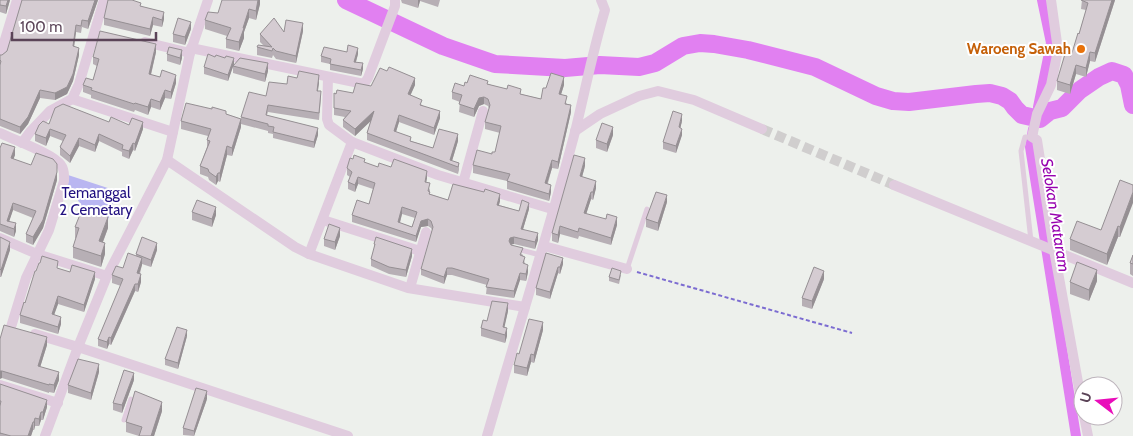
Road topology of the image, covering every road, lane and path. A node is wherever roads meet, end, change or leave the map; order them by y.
1 (17, 0) edge
2 (104, 0) edge
3 (208, 0) edge
4 (601, 0) edge
5 (1051, 0) edge
6 (395, 3) edge
7 (133, 39) edge
8 (190, 51) junction
9 (0, 56) edge
10 (328, 77) junction
11 (72, 99) junction
12 (483, 110) dead end
13 (762, 129) tunnel mouth
14 (575, 131) junction
15 (172, 132) junction
16 (0, 133) edge
17 (1031, 138) junction
18 (352, 142) junction
19 (22, 143) junction
20 (167, 160) junction
21 (463, 183) junction
22 (894, 185) tunnel mouth
23 (552, 209) junction
24 (647, 209) dead end
25 (323, 220) junction
26 (426, 232) dead end
27 (0, 238) edge
28 (1035, 244) junction
29 (513, 248) edge
30 (1052, 250) junction
31 (420, 251) junction
32 (542, 251) junction
33 (37, 254) junction
34 (309, 254) junction
35 (627, 269) junction
36 (107, 276) junction
37 (1133, 283) edge
38 (410, 288) junction
39 (525, 307) junction
40 (0, 324) edge
41 (19, 329) junction
42 (852, 333) dead end
43 (78, 346) junction
44 (1076, 376) edge
45 (0, 385) edge
46 (131, 399) edge
47 (58, 403) junction
48 (124, 420) edge
49 (46, 436) edge
50 (348, 436) edge
51 (487, 436) edge

1 - 9 street
2 - 11 street
3 - 8 street
4 - 14 street
5 - 17 street
6 - 10 street
7 - 8 street
8 - 10 street
8 - 15 street
10 - 18 street
11 - 15 street
11 - 19 street
12 - 21 street
13 - 14 street
14 - 23 street
15 - 20 street
16 - 19 street
17 - 28 lane
17 - 30 street
18 - 21 street
18 - 25 street
19 - 33 street
20 - 34 street
20 - 36 street
21 - 23 street
22 - 28 street
23 - 32 street
24 - 35 lane
25 - 31 street
25 - 34 street
26 - 31 street
27 - 33 street
28 - 30 street
29 - 32 lane
30 - 37 street
30 - 44 street
31 - 38 street
32 - 35 street
32 - 39 street
33 - 36 street
33 - 41 street
34 - 38 street
35 - 42 path
36 - 43 street
38 - 39 street
39 - 51 street
40 - 41 street
41 - 43 street
43 - 47 street
43 - 50 street
45 - 47 street
46 - 48 lane
47 - 49 street

